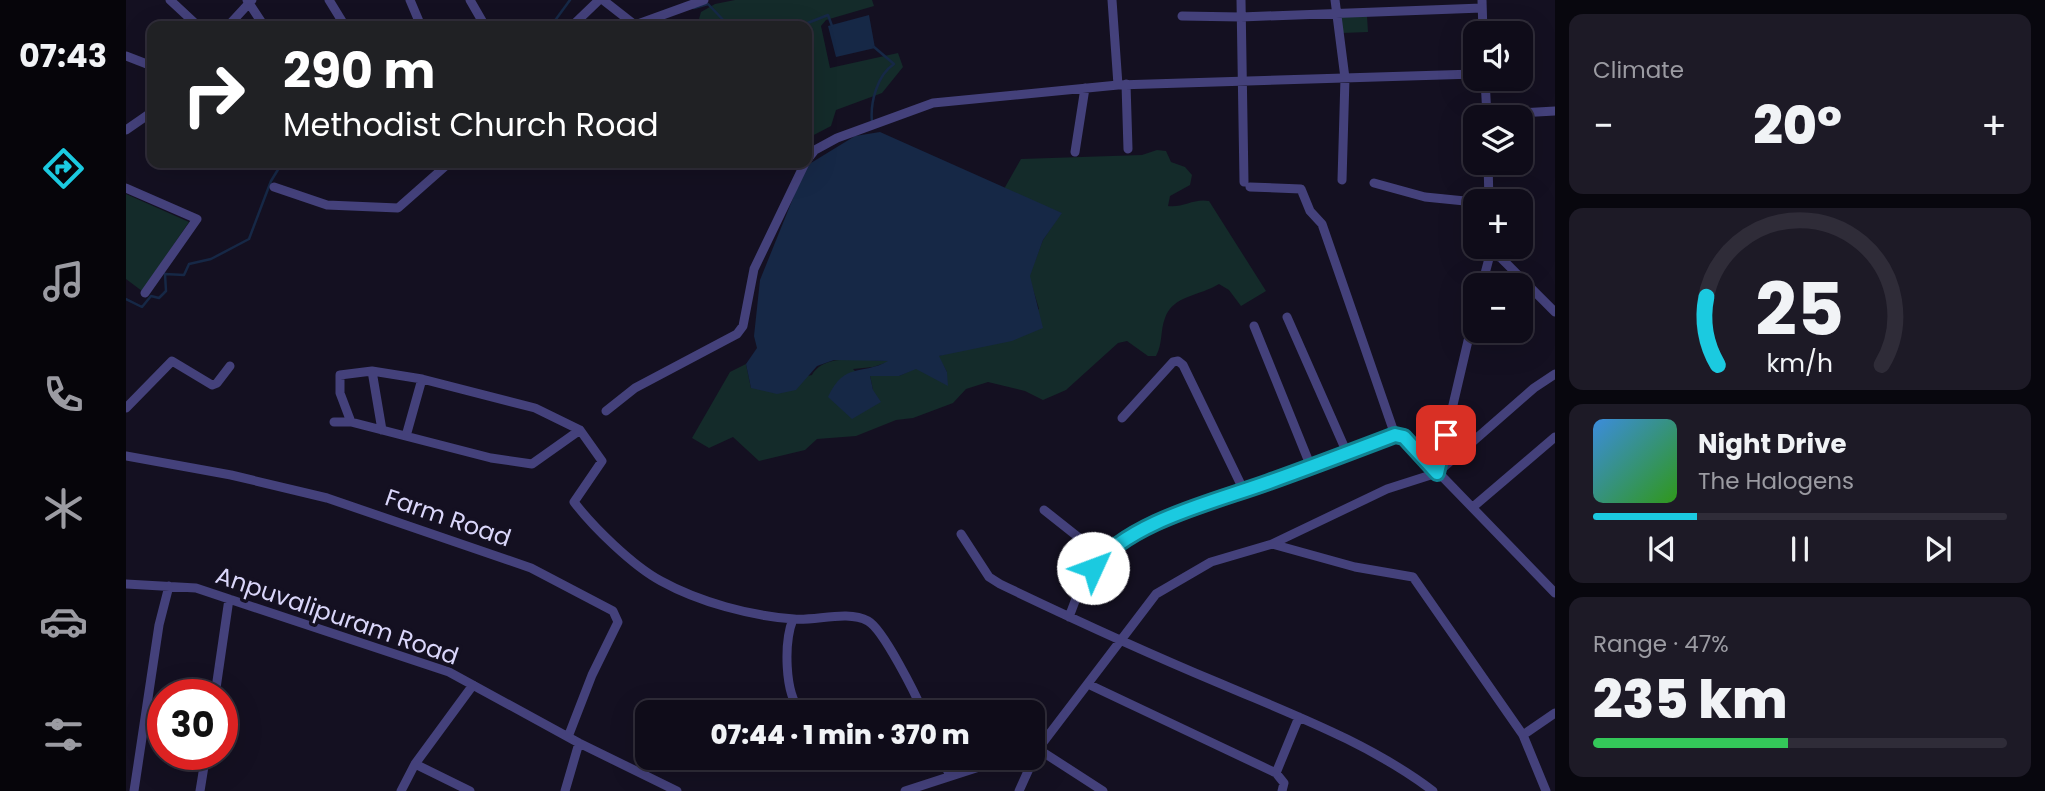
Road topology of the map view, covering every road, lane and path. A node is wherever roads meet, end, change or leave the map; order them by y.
1 (170, 0) edge
2 (329, 0) edge
3 (410, 0) edge
4 (470, 0) edge
5 (601, 0) edge
6 (1112, 0) edge
7 (1241, 0) edge
8 (1335, 0) edge
9 (249, 1) edge
10 (700, 1) edge
11 (1482, 4) edge
12 (1336, 13) junction
13 (1182, 16) dead end
14 (1241, 17) junction
15 (193, 21) edge
16 (232, 21) edge
17 (261, 21) edge
18 (342, 21) edge
19 (419, 21) edge
20 (482, 21) edge
21 (578, 21) edge
22 (630, 21) edge
23 (646, 21) edge
24 (126, 56) edge
25 (147, 64) edge
26 (1463, 74) edge
27 (1345, 78) junction
28 (1243, 83) junction
29 (1122, 85) junction
30 (1085, 88) junction
31 (1555, 111) edge
32 (1533, 113) edge
33 (147, 115) edge
34 (126, 130) edge
35 (1128, 149) dead end
36 (1075, 152) dead end
37 (812, 154) edge
38 (437, 168) edge
39 (803, 168) edge
40 (1342, 180) dead end
41 (1374, 183) dead end
42 (274, 187) dead end
43 (126, 188) edge
44 (1463, 201) edge
45 (1502, 259) edge
46 (145, 293) dead end
47 (1555, 312) edge
48 (1287, 317) dead end
49 (1254, 326) dead end
50 (1467, 343) edge
51 (230, 366) dead end
52 (372, 371) junction
53 (1555, 374) edge
54 (422, 379) junction
55 (126, 408) edge
56 (606, 411) dead end
57 (1122, 418) dead end
58 (334, 422) dead end
59 (351, 422) junction
60 (382, 430) junction
61 (580, 430) junction
62 (1395, 435) junction
63 (406, 436) junction
64 (1555, 437) edge
65 (1347, 453) junction
66 (126, 456) edge
67 (1311, 467) junction
68 (1437, 473) junction
69 (1244, 491) junction
70 (1473, 507) junction
71 (1044, 510) dead end
72 (961, 534) dead end
73 (1272, 544) junction
74 (1102, 556) junction
75 (126, 584) edge
76 (169, 586) junction
77 (1554, 588) edge
78 (229, 599) junction
79 (1069, 617) junction
80 (793, 620) junction
81 (1121, 641) junction
82 (217, 679) edge
83 (473, 685) junction
84 (1090, 685) junction
85 (797, 700) edge
86 (917, 700) edge
87 (1555, 713) edge
88 (1299, 717) junction
89 (1523, 735) junction
90 (568, 737) junction
91 (1045, 738) edge
92 (579, 743) junction
93 (1045, 756) edge
94 (415, 764) junction
95 (203, 770) edge
96 (947, 770) edge
97 (964, 770) edge
98 (1027, 770) edge
99 (1276, 773) junction
100 (949, 774) junction
101 (920, 788) edge
102 (134, 791) edge
103 (200, 791) edge
104 (401, 791) edge
105 (470, 791) edge
106 (565, 791) edge
107 (677, 791) edge
108 (905, 791) edge
109 (1019, 791) edge
110 (1103, 791) edge
111 (1282, 791) edge
112 (1433, 791) edge
113 (1546, 791) edge

1 - 15 street
2 - 18 street
3 - 19 street
4 - 20 street
5 - 21 street
5 - 22 street
6 - 29 street
7 - 14 street
8 - 12 street
9 - 16 street
9 - 17 street
10 - 23 street
11 - 12 street
12 - 14 street
12 - 27 street
13 - 14 street
14 - 28 street
24 - 25 street
26 - 27 street
27 - 28 street
27 - 40 street
28 - 29 street
28 - 62 street
29 - 30 street
29 - 35 street
30 - 36 street
30 - 37 street
31 - 32 street
33 - 34 street
38 - 42 street
39 - 56 street
41 - 44 street
43 - 46 street
45 - 47 street
48 - 65 street
49 - 67 street
50 - 68 street
51 - 55 street
52 - 54 street
52 - 59 street
52 - 60 street
53 - 68 street
54 - 61 street
54 - 63 street
57 - 69 street
58 - 59 street
59 - 60 street
60 - 63 street
61 - 63 street
61 - 80 street
62 - 65 street
62 - 68 street
64 - 70 street
65 - 67 street
66 - 90 street, Farm Road
67 - 69 street
68 - 70 street
68 - 73 street
69 - 74 street
70 - 77 street
71 - 74 street
72 - 79 street
73 - 81 street
73 - 89 street
74 - 79 street
75 - 76 street, Anpuvalipuram Road
76 - 78 street, Anpuvalipuram Road
76 - 102 street
78 - 82 street
78 - 83 street, Anpuvalipuram Road
79 - 81 street
80 - 85 street
80 - 86 street
81 - 84 street
81 - 88 street
83 - 90 street, Anpuvalipuram Road
83 - 94 street
84 - 91 street
84 - 99 street
87 - 89 street
88 - 99 street
88 - 112 street
89 - 113 street
90 - 92 street, Anpuvalipuram Road
92 - 106 street
92 - 107 street, Anpuvalipuram Road
93 - 110 street
94 - 104 street
94 - 105 street
95 - 103 street
96 - 100 street
97 - 100 street
98 - 109 street
99 - 111 street
100 - 101 street
101 - 108 street

